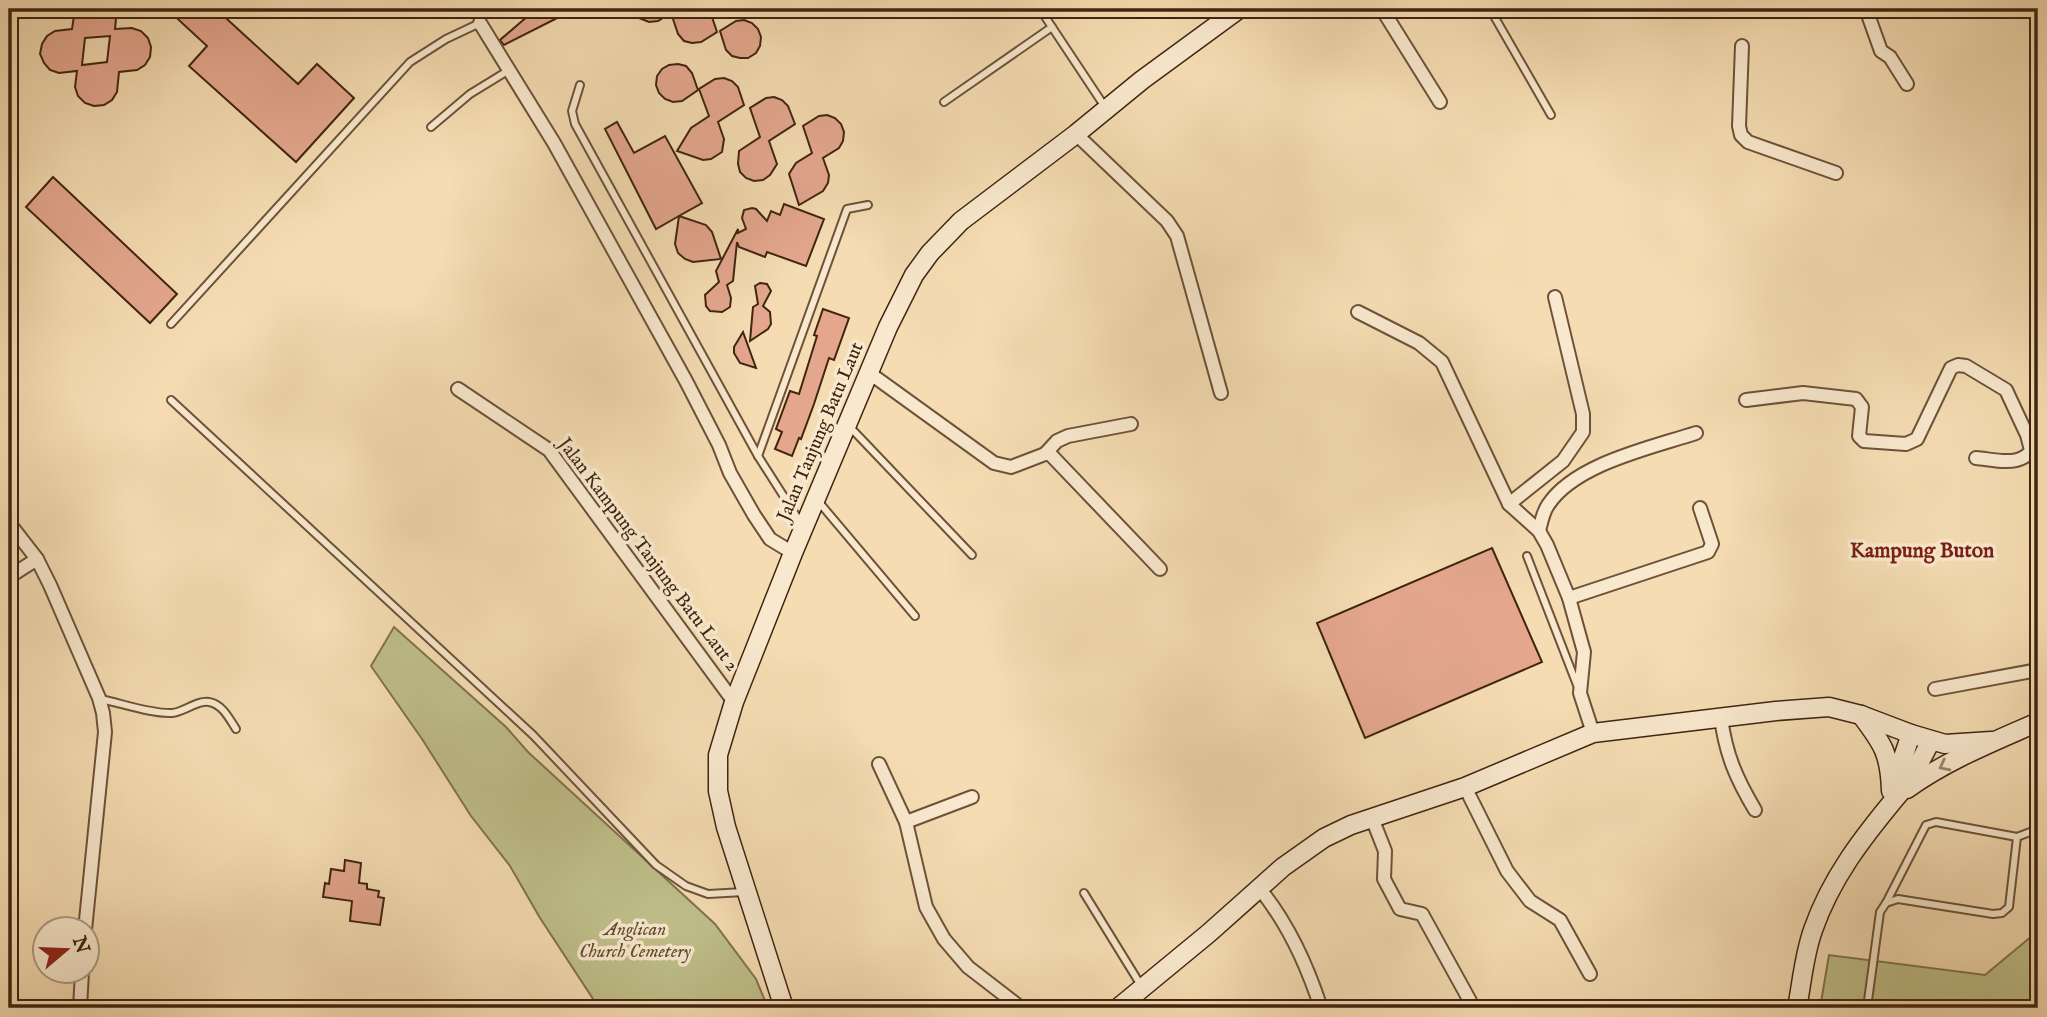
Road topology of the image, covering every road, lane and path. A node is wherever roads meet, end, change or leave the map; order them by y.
1 (473, 9) edge
2 (1040, 9) edge
3 (1239, 9) edge
4 (1382, 9) edge
5 (1490, 9) edge
6 (1866, 9) edge
7 (480, 23) junction
8 (1052, 27) junction
9 (1742, 46) dead end
10 (509, 70) junction
11 (1907, 84) dead end
12 (580, 85) dead end
13 (944, 102) dead end
14 (1440, 102) dead end
15 (1106, 108) junction
16 (1552, 115) dead end
17 (432, 127) dead end
18 (1076, 134) junction
19 (1836, 173) dead end
20 (868, 205) dead end
21 (1555, 297) dead end
22 (1358, 312) dead end
23 (171, 324) dead end
24 (868, 372) junction
25 (458, 389) dead end
26 (1221, 393) dead end
27 (171, 400) dead end
28 (1746, 400) dead end
29 (847, 424) junction
30 (1130, 424) dead end
31 (1696, 433) dead end
32 (2034, 449) edge
33 (1045, 454) junction
34 (758, 456) junction
35 (1976, 458) dead end
36 (817, 499) junction
37 (1509, 504) junction
38 (1700, 508) dead end
39 (9, 523) edge
40 (804, 529) junction
41 (1539, 531) junction
42 (793, 553) junction
43 (972, 555) dead end
44 (1527, 556) dead end
45 (37, 559) junction
46 (1160, 569) dead end
47 (9, 578) edge
48 (1569, 598) junction
49 (915, 617) dead end
50 (2038, 670) edge
51 (1935, 689) dead end
52 (1580, 694) junction
53 (99, 698) junction
54 (734, 702) junction
55 (1861, 715) junction
56 (1721, 718) junction
57 (2038, 722) edge
58 (236, 729) dead end
59 (1593, 733) junction
60 (1911, 734) junction
61 (1931, 741) junction
62 (1991, 741) junction
63 (879, 764) dead end
64 (1465, 787) junction
65 (1895, 793) junction
66 (972, 797) dead end
67 (1755, 810) dead end
68 (1372, 818) junction
69 (906, 822) junction
70 (2038, 829) edge
71 (2017, 837) junction
72 (1259, 888) junction
73 (746, 892) junction
74 (1084, 893) dead end
75 (1885, 903) junction
76 (86, 916) edge
77 (1590, 974) dead end
78 (81, 986) edge
79 (1143, 988) junction
80 (1470, 1001) dead end
81 (9, 1003) edge
82 (18, 1008) edge
83 (80, 1008) edge
84 (783, 1008) edge
85 (1019, 1008) edge
86 (1118, 1008) edge
87 (1321, 1008) edge
88 (1797, 1008) edge
89 (1867, 1008) edge

1 - 7 lane
2 - 8 lane
3 - 15 street, Jalan Tanjung Batu Laut
4 - 14 street
5 - 16 lane
6 - 11 street
7 - 10 street
7 - 23 lane
8 - 13 lane
8 - 15 lane
9 - 19 street
10 - 17 lane
10 - 42 street
12 - 34 lane
15 - 18 street, Jalan Tanjung Batu Laut
18 - 24 street, Jalan Tanjung Batu Laut
18 - 26 street
20 - 34 lane
21 - 37 street
22 - 37 street
24 - 29 street, Jalan Tanjung Batu Laut
24 - 33 street
25 - 54 street, Jalan Kampung Tanjung Batu Laut 2
27 - 73 lane
28 - 32 street
29 - 36 street, Jalan Tanjung Batu Laut
29 - 43 lane
30 - 33 street
31 - 41 street
32 - 35 street
33 - 46 street
34 - 40 lane
36 - 40 street, Jalan Tanjung Batu Laut
36 - 49 lane
37 - 41 street
38 - 48 street
39 - 45 street
40 - 42 street, Jalan Tanjung Batu Laut
41 - 48 street
42 - 54 street, Jalan Tanjung Batu Laut
44 - 52 lane
45 - 47 street
45 - 53 street
48 - 52 street
50 - 51 street
52 - 59 street
53 - 58 lane
53 - 76 street
54 - 73 street, Jalan Tanjung Batu Laut
55 - 56 street
55 - 60 street
55 - 65 street
56 - 59 street
56 - 67 street
57 - 62 street
59 - 64 street
60 - 61 street
60 - 65 street
61 - 62 street
61 - 65 street
62 -> 65 street
63 - 69 street
64 - 68 street
64 - 77 street
65 - 88 street
66 - 69 street
68 - 72 street
68 - 80 street
69 - 85 street
70 - 71 lane
71 - 75 lane
71 - 75 lane
72 - 79 street
72 - 87 street
73 - 84 street, Jalan Tanjung Batu Laut
74 - 79 lane
75 - 89 lane
78 - 83 street
79 - 86 street
81 - 82 street

